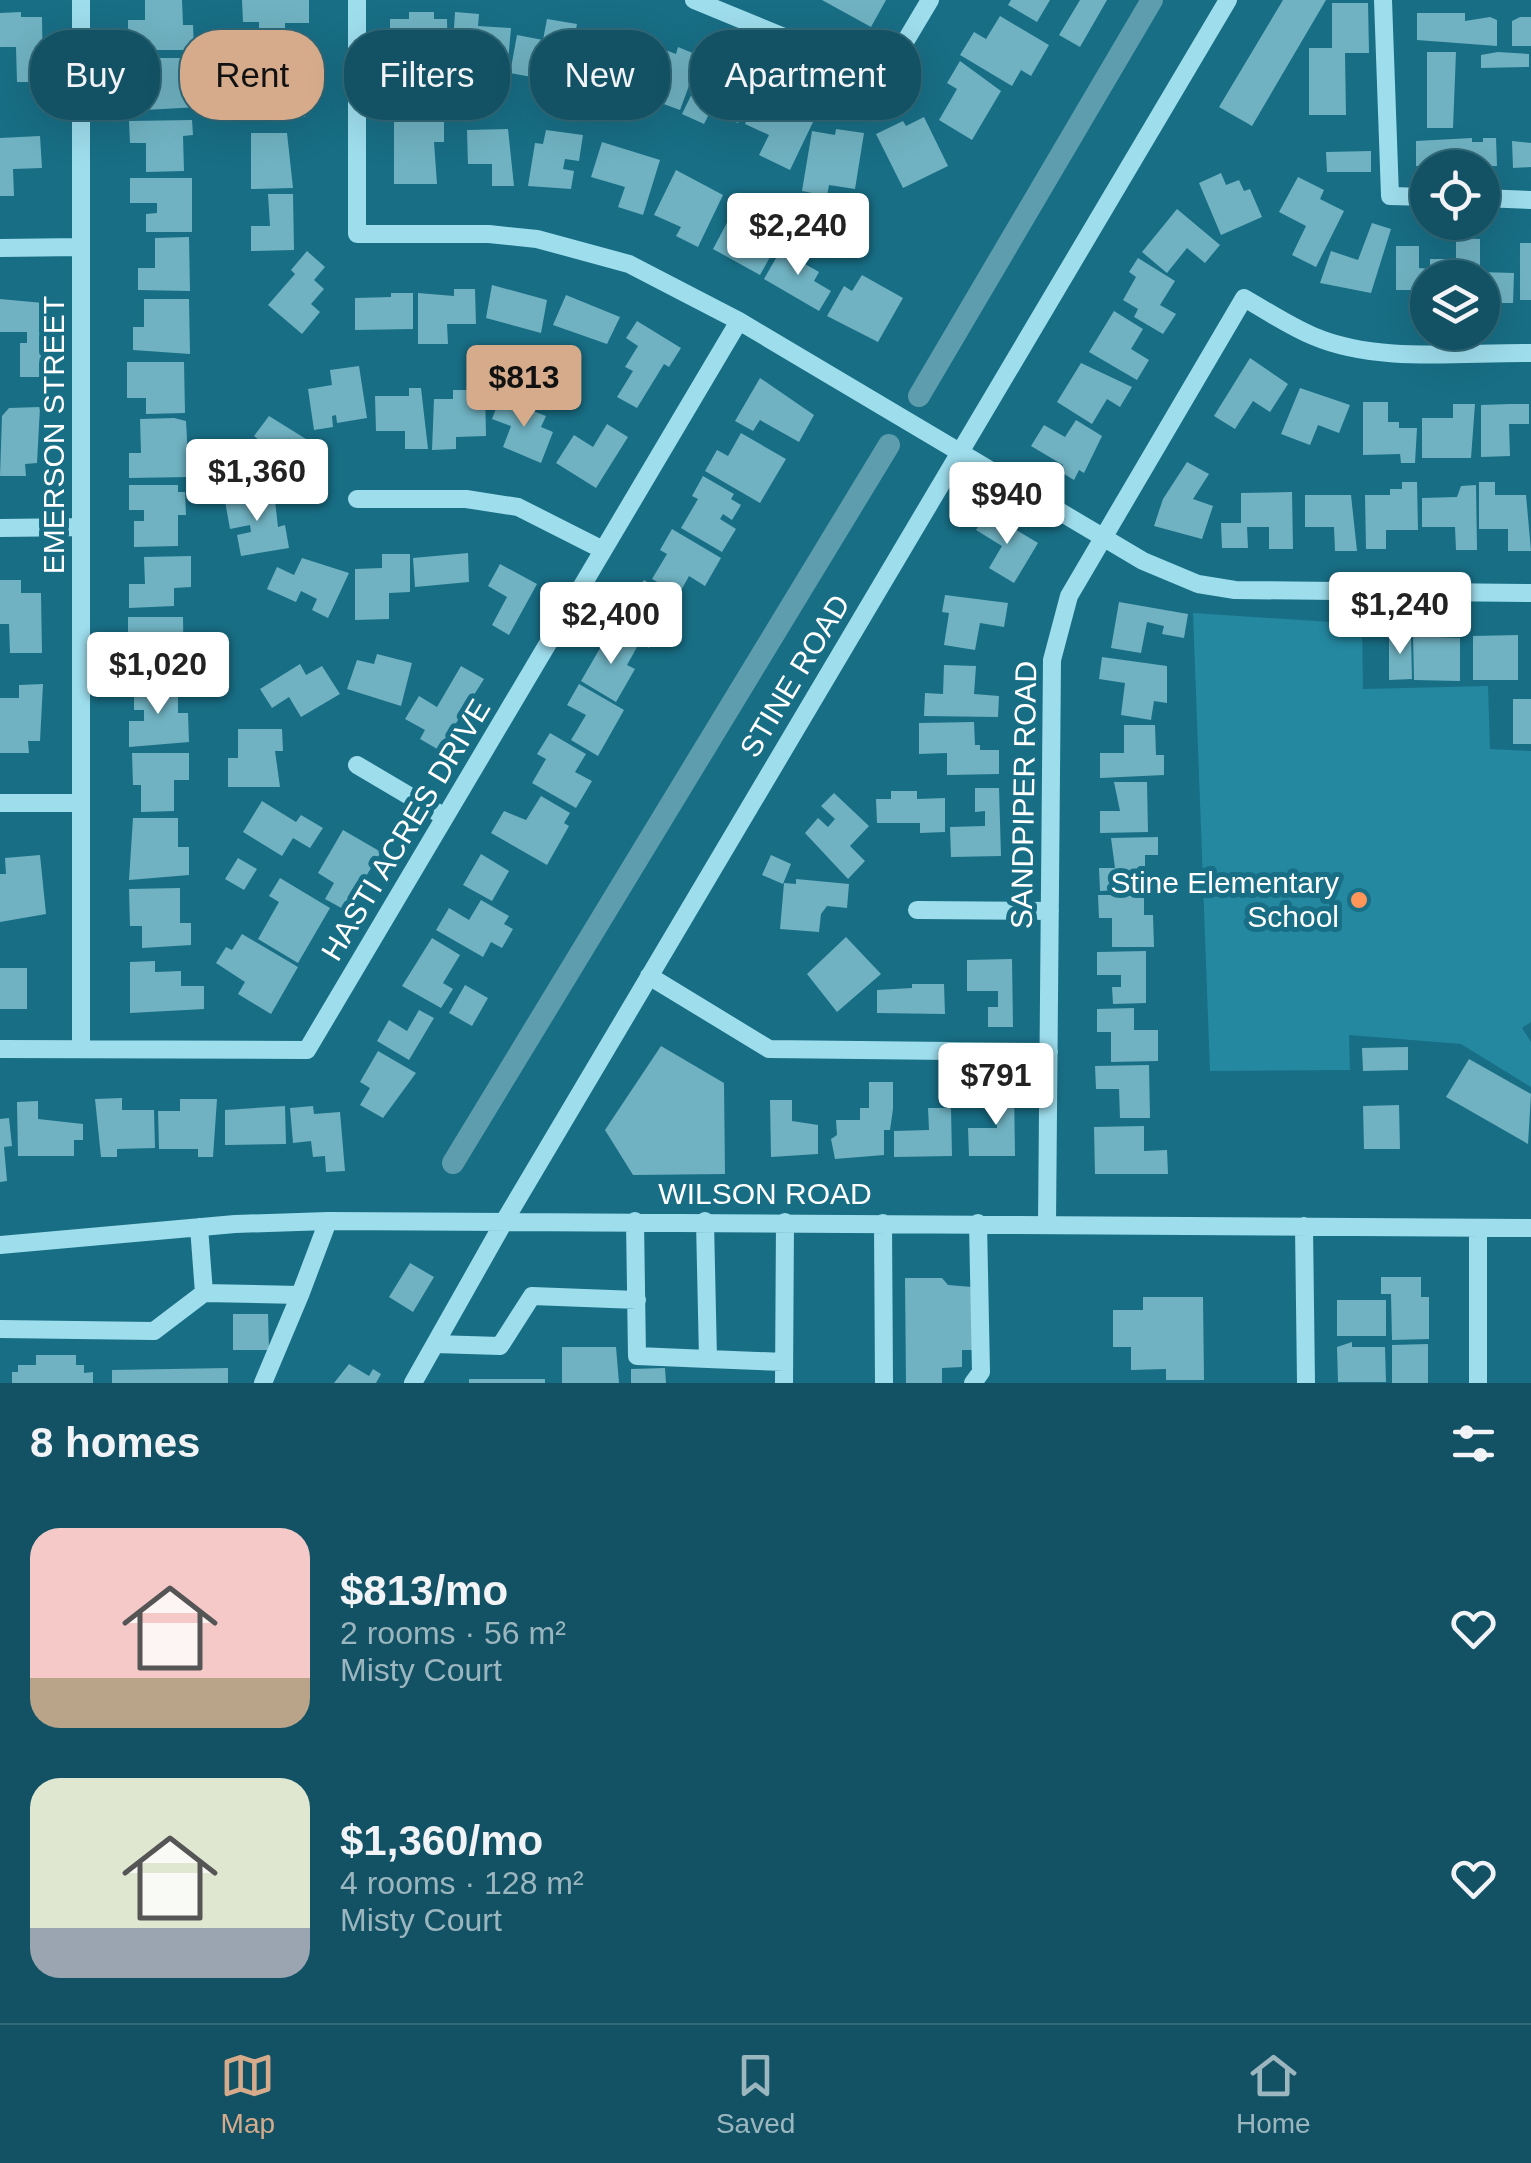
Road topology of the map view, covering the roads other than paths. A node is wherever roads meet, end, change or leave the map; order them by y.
1 (81, 0) edge
2 (356, 0) edge
3 (694, 0) edge
4 (930, 0) edge
5 (1228, 0) edge
6 (1384, 0) edge
7 (1410, 197) edge
8 (1500, 199) edge
9 (1531, 200) edge
10 (0, 248) edge
11 (81, 248) junction
12 (739, 321) junction
13 (1531, 352) edge
14 (960, 452) junction
15 (357, 499) dead end
16 (81, 527) junction
17 (0, 528) edge
18 (1102, 537) junction
19 (604, 550) junction
20 (1531, 593) edge
21 (357, 765) dead end
22 (0, 803) edge
23 (82, 803) junction
24 (445, 817) junction
25 (917, 910) dead end
26 (1050, 911) junction
27 (649, 976) junction
28 (0, 1049) edge
29 (82, 1049) junction
30 (1049, 1052) junction
31 (504, 1220) junction
32 (328, 1221) junction
33 (635, 1221) junction
34 (705, 1221) junction
35 (785, 1222) junction
36 (883, 1223) junction
37 (978, 1224) junction
38 (1047, 1224) junction
39 (1304, 1226) junction
40 (199, 1227) junction
41 (1478, 1228) junction
42 (1531, 1228) edge
43 (0, 1245) edge
44 (204, 1292) junction
45 (300, 1295) junction
46 (636, 1300) junction
47 (0, 1329) edge
48 (435, 1344) junction
49 (708, 1359) junction
50 (784, 1362) junction
51 (263, 1383) edge
52 (413, 1383) edge
53 (784, 1383) edge
54 (884, 1383) edge
55 (974, 1383) edge
56 (1306, 1383) edge
57 (1478, 1383) edge

1 - 11 street, EMERSON STREET
2 - 12 street
3 - 4 street
5 - 14 street, STINE ROAD
6 - 7 street
8 - 9 street
10 - 11 street
11 - 16 street, EMERSON STREET
12 - 14 street
12 - 19 street, HASTI ACRES DRIVE
13 - 18 street, SANDPIPER ROAD
14 - 18 street
14 - 27 street, STINE ROAD
15 - 19 street
16 - 17 street
16 - 23 street, EMERSON STREET
18 - 20 street
18 - 26 street, SANDPIPER ROAD
19 - 24 street, HASTI ACRES DRIVE
21 - 24 street
22 - 23 street
23 - 29 street, EMERSON STREET
24 - 29 street, HASTI ACRES DRIVE
25 - 26 street
26 - 30 street, SANDPIPER ROAD
27 - 30 street
27 - 31 street, STINE ROAD
28 - 29 street, HASTI ACRES DRIVE
30 - 38 street, SANDPIPER ROAD
31 - 32 street, WILSON ROAD
31 - 33 street, WILSON ROAD
31 - 48 street, STINE ROAD
32 - 40 street, WILSON ROAD
32 - 45 street
33 - 34 street, WILSON ROAD
33 - 46 street
34 - 35 street, WILSON ROAD
34 - 49 street
35 - 36 street, WILSON ROAD
35 - 50 street
36 - 37 street, WILSON ROAD
36 - 54 street
37 - 38 street, WILSON ROAD
37 - 55 street
38 - 39 street, WILSON ROAD
39 - 41 street, WILSON ROAD
39 - 56 street
40 - 43 street, WILSON ROAD
40 - 44 street
41 - 42 street, WILSON ROAD
41 - 57 street
44 - 45 street
44 - 47 street
45 - 51 street
46 - 48 street
46 - 49 street
48 - 52 street, STINE ROAD
49 - 50 street
50 - 53 street

